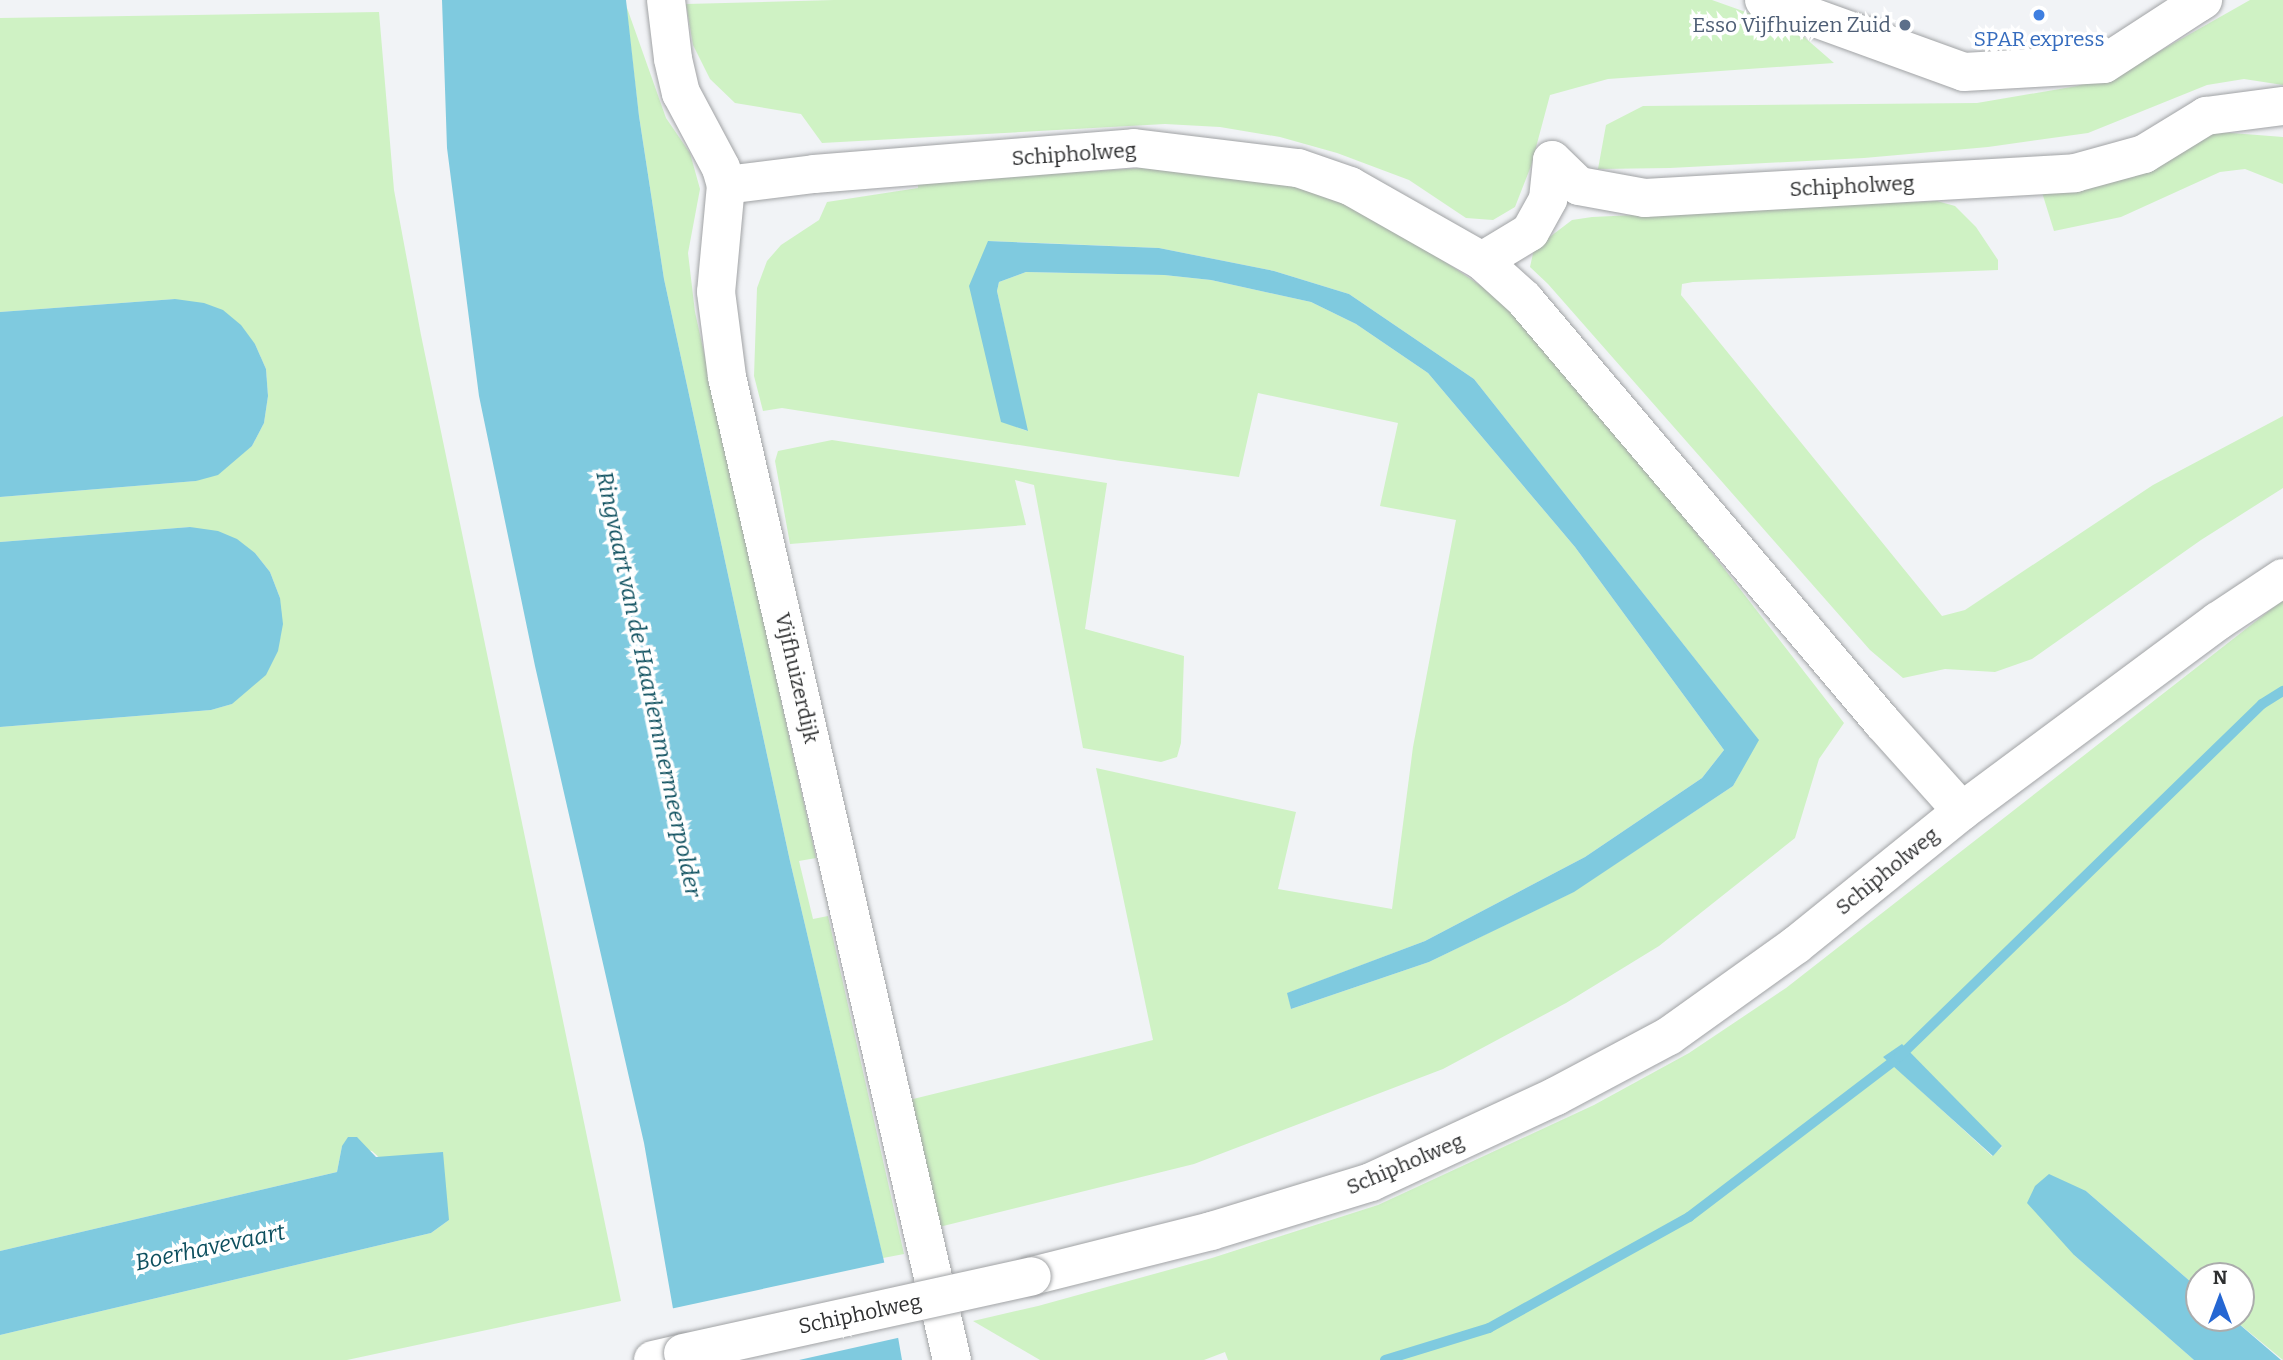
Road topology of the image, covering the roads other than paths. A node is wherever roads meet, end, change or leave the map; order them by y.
1 (666, 0) edge
2 (1766, 1) edge
3 (2200, 2) edge
4 (2283, 106) edge
5 (726, 185) junction
6 (1482, 261) junction
7 (2283, 578) edge
8 (1962, 811) junction
9 (668, 1357) edge
10 (952, 1360) edge

1 - 5 street, Vijfhuizerdijk
2 - 3 street
4 - 6 street, Schipholweg
5 - 6 street, Schipholweg
5 - 10 street, Vijfhuizerdijk
6 - 8 street, Schipholweg
7 - 8 street, Schipholweg
8 - 9 street, Schipholweg, bridge

